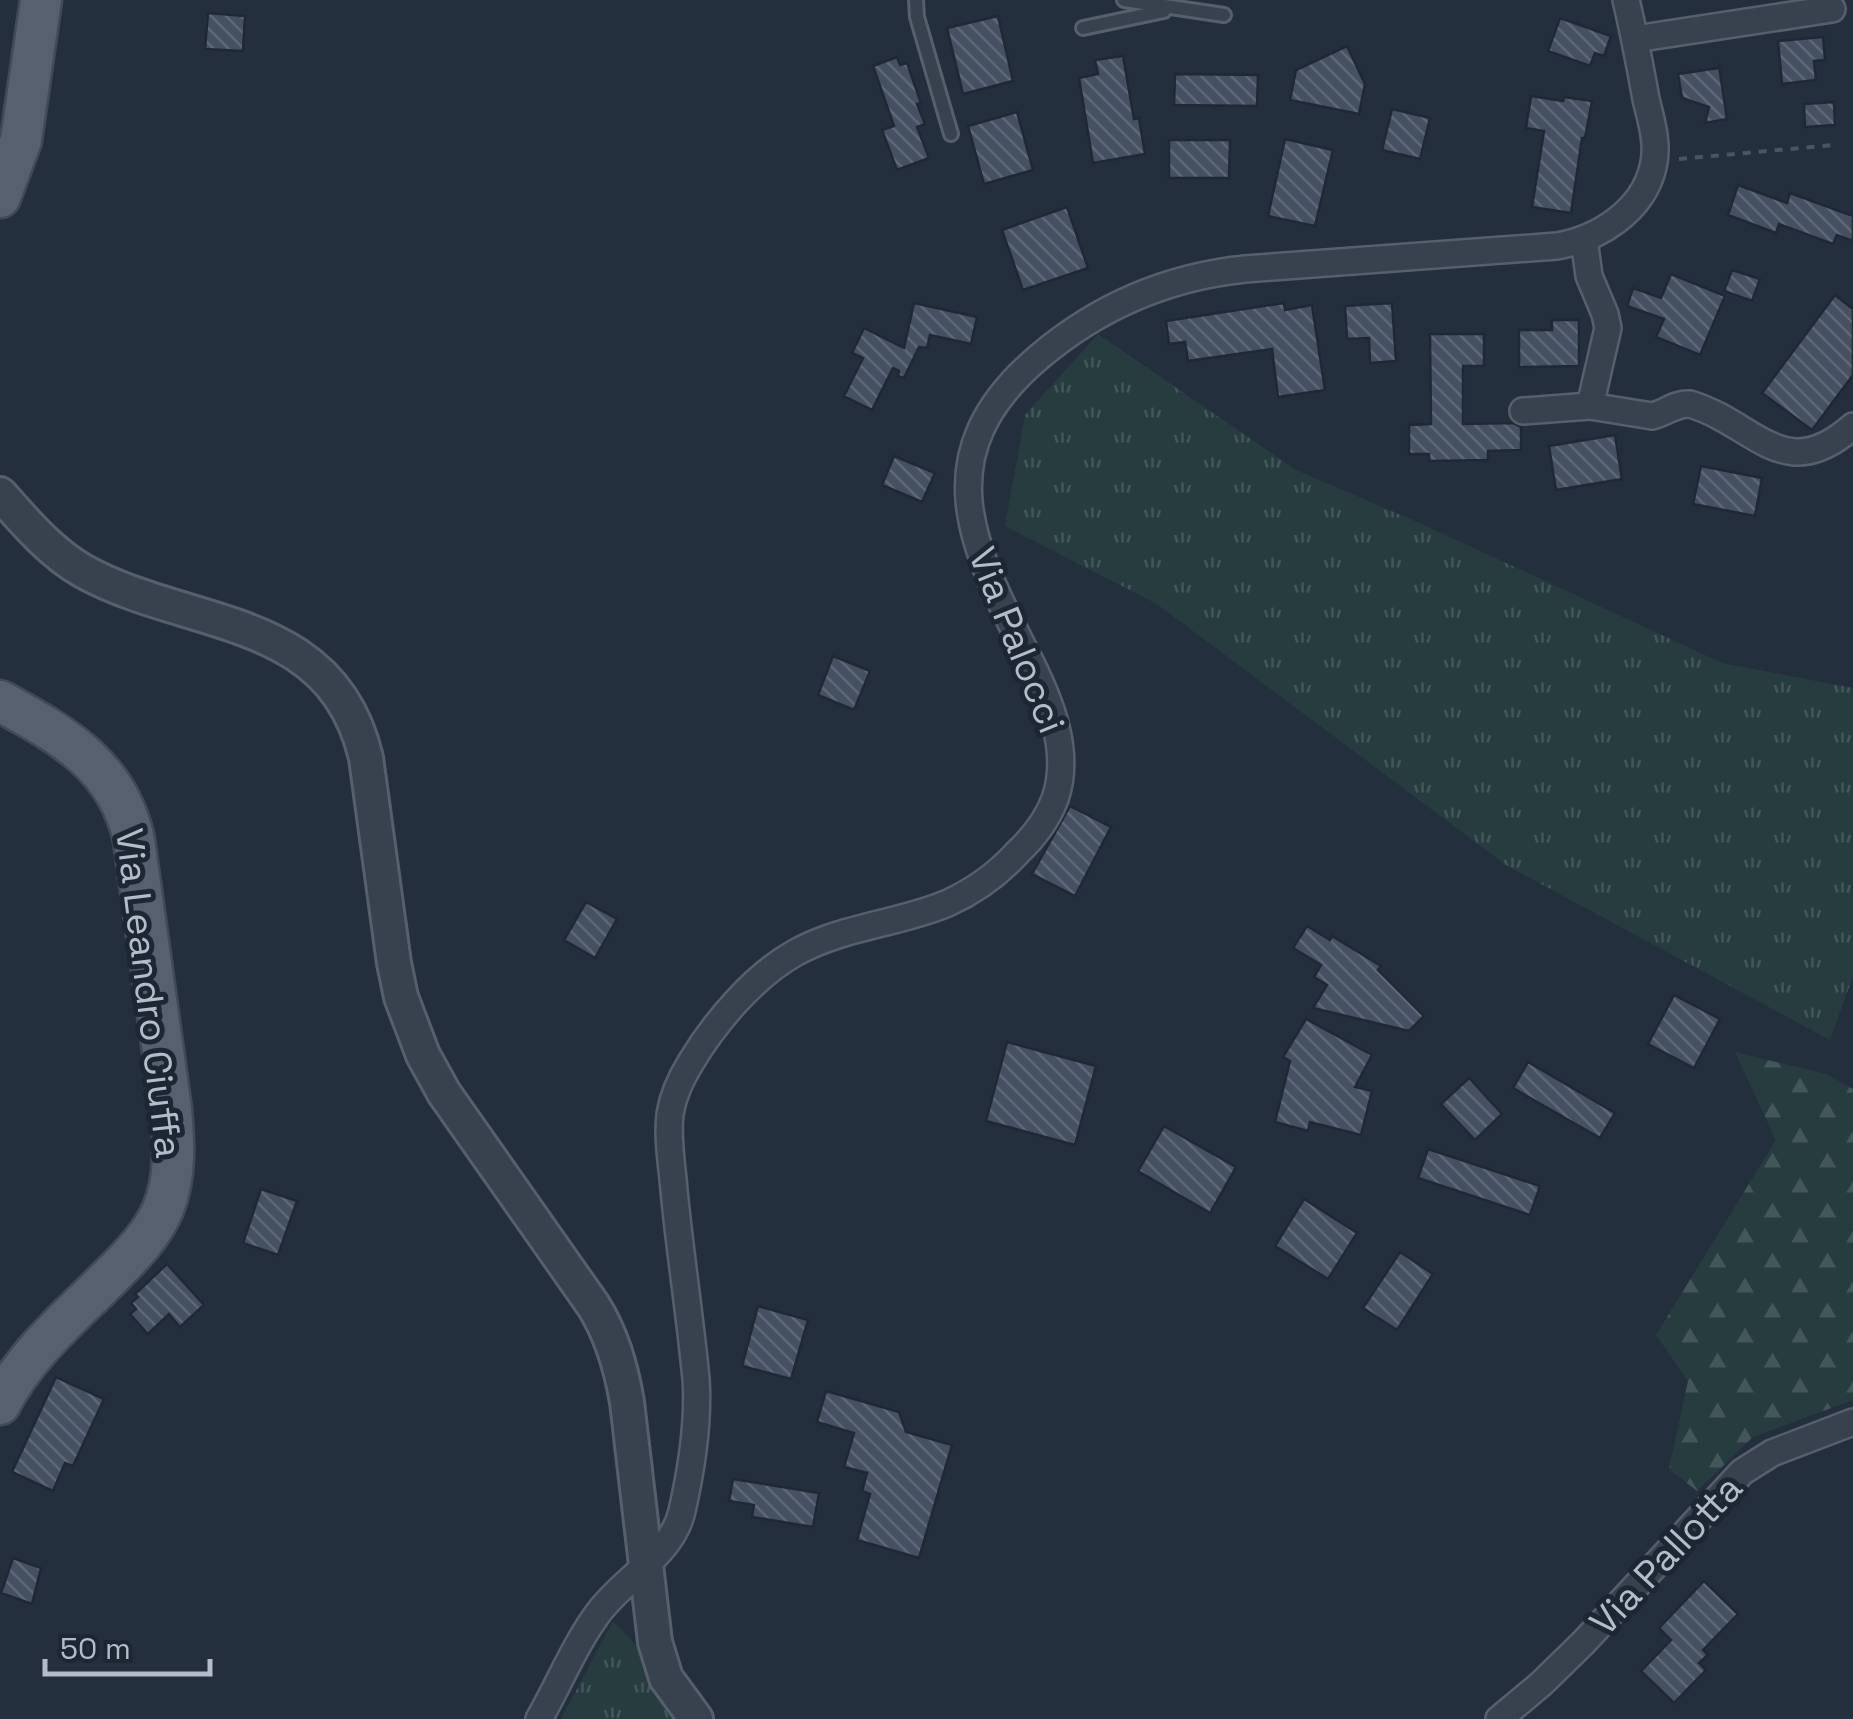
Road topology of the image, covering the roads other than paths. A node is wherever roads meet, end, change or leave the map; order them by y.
1 (41, 0) edge
2 (916, 0) edge
3 (1124, 0) edge
4 (1626, 0) edge
5 (1176, 9) junction
6 (1832, 9) dead end
7 (1224, 15) dead end
8 (1083, 28) dead end
9 (1635, 38) junction
10 (951, 134) dead end
11 (0, 197) edge
12 (1584, 239) junction
13 (1590, 406) junction
14 (1522, 411) dead end
15 (1853, 426) edge
16 (0, 494) edge
17 (0, 702) edge
18 (0, 1404) edge
19 (1853, 1422) edge
20 (645, 1566) junction
21 (539, 1719) edge
22 (696, 1719) edge
23 (1499, 1719) edge

1 - 11 main road
2 - 10 lane
3 - 5 lane
4 - 9 street
5 - 7 lane
5 - 8 lane
6 - 9 street
9 - 12 street, Via Palocci
12 - 13 street
12 - 20 street, Via Palocci
13 - 14 street
13 - 15 street
16 - 20 street
17 - 18 main road, Via Leandro Ciuffa
19 - 23 street, Via Pallotta
20 - 21 street, Via Palocci
20 - 22 street

